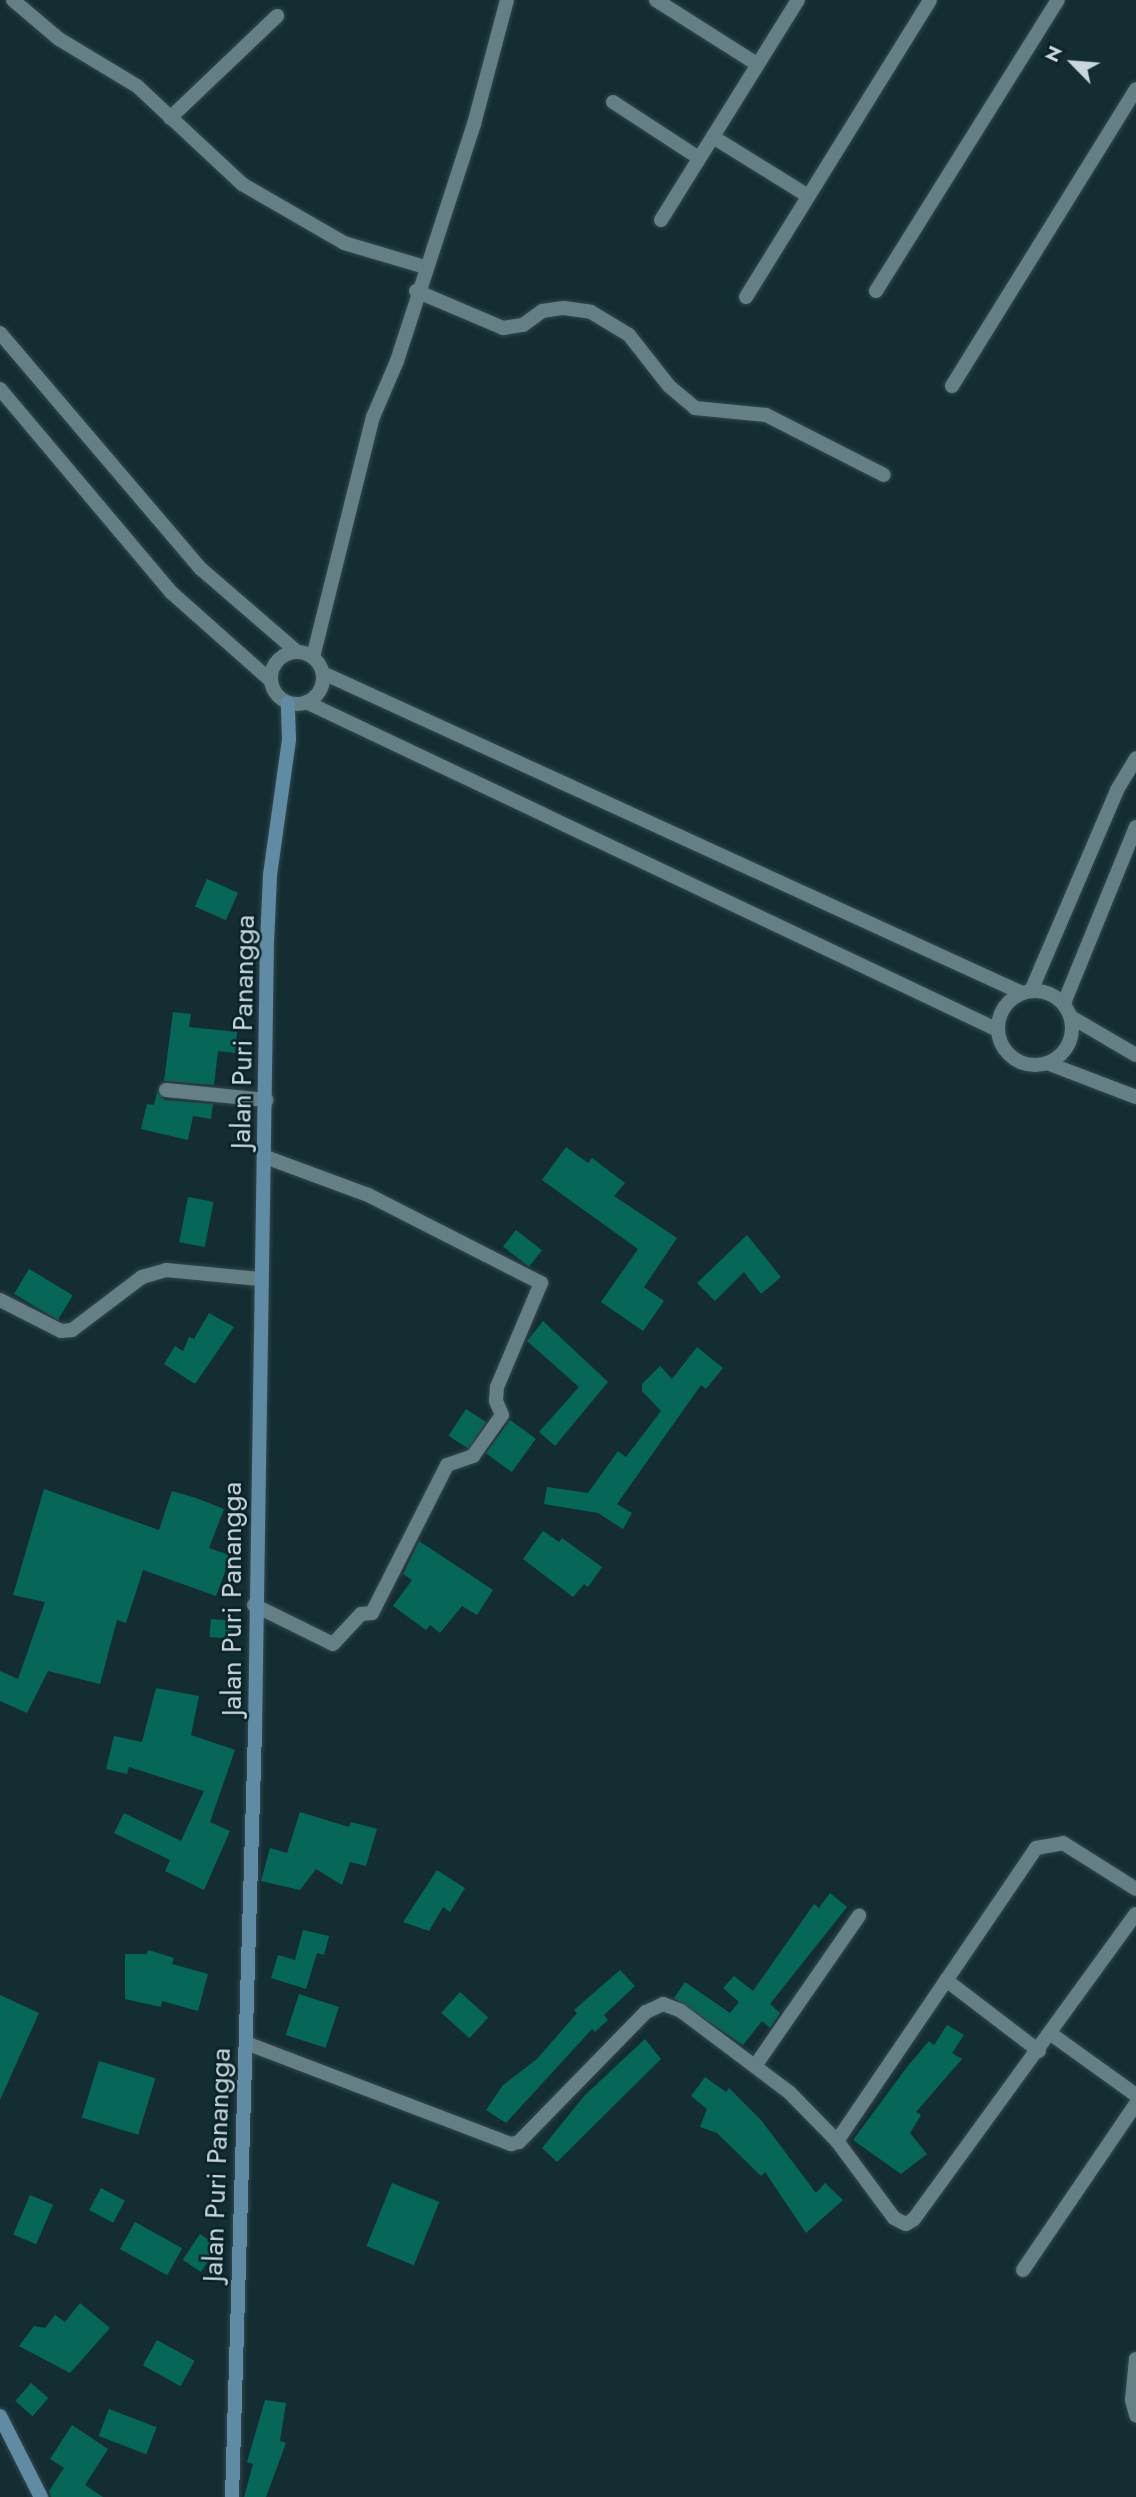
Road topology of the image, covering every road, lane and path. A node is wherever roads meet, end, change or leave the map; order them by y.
1 (13, 0) edge
2 (507, 0) edge
3 (656, 0) edge
4 (798, 0) edge
5 (930, 0) edge
6 (1059, 0) edge
7 (277, 16) dead end
8 (757, 64) junction
9 (1136, 89) edge
10 (613, 102) dead end
11 (170, 118) junction
12 (713, 137) junction
13 (699, 158) junction
14 (808, 196) junction
15 (661, 220) dead end
16 (425, 267) junction
17 (416, 290) junction
18 (876, 291) dead end
19 (746, 297) dead end
20 (0, 333) edge
21 (952, 386) dead end
22 (0, 389) edge
23 (884, 475) dead end
24 (296, 651) junction
25 (313, 657) junction
26 (323, 673) junction
27 (271, 681) junction
28 (306, 702) junction
29 (288, 703) junction
30 (1136, 758) edge
31 (1136, 827) edge
32 (1027, 992) junction
33 (1067, 1010) junction
34 (998, 1030) junction
35 (1136, 1055) edge
36 (1047, 1063) junction
37 (166, 1090) dead end
38 (1136, 1097) edge
39 (267, 1100) junction
40 (265, 1157) junction
41 (260, 1279) junction
42 (0, 1300) edge
43 (254, 1605) junction
44 (1136, 1889) edge
45 (1136, 1914) edge
46 (859, 1916) dead end
47 (946, 1980) junction
48 (1051, 2034) junction
49 (246, 2043) junction
50 (1039, 2051) junction
51 (755, 2066) junction
52 (1136, 2095) edge
53 (1136, 2104) edge
54 (837, 2141) junction
55 (1023, 2270) dead end
56 (1136, 2359) edge
57 (1136, 2415) edge
58 (0, 2416) edge
59 (41, 2497) edge
60 (232, 2497) edge

1 - 11 street
2 - 16 street
3 - 8 street
4 - 8 street
5 - 14 street
6 - 18 street
7 - 11 street
8 - 12 street
9 - 21 street
10 - 13 street
11 - 16 street
12 - 13 street
12 - 14 street
13 - 15 street
14 - 19 street
16 - 17 street
17 - 23 street
17 - 25 street
20 - 24 street
22 - 27 street
24 - 25 street
24 - 27 street
25 - 26 street
26 - 28 street
26 - 32 street
27 - 29 street
28 - 29 street
28 - 34 street
29 - 39 street, Jalan Puri Panangga
30 - 32 street
31 - 33 street
32 - 33 street
32 - 34 street
33 - 35 street
33 - 36 street
34 - 36 street
36 - 38 street
37 - 39 street
39 - 40 street, Jalan Puri Panangga
40 - 41 street, Jalan Puri Panangga
40 - 43 street
41 - 42 street
41 - 43 street, Jalan Puri Panangga
43 - 49 street, Jalan Puri Panangga
44 - 47 street
45 - 48 street
46 - 51 street
47 - 50 street
47 - 54 street
48 - 50 street
48 - 52 street
49 - 51 street
49 - 60 street, Jalan Puri Panangga
50 - 54 street
51 - 54 street
53 - 55 street
56 - 57 street
58 - 59 street

